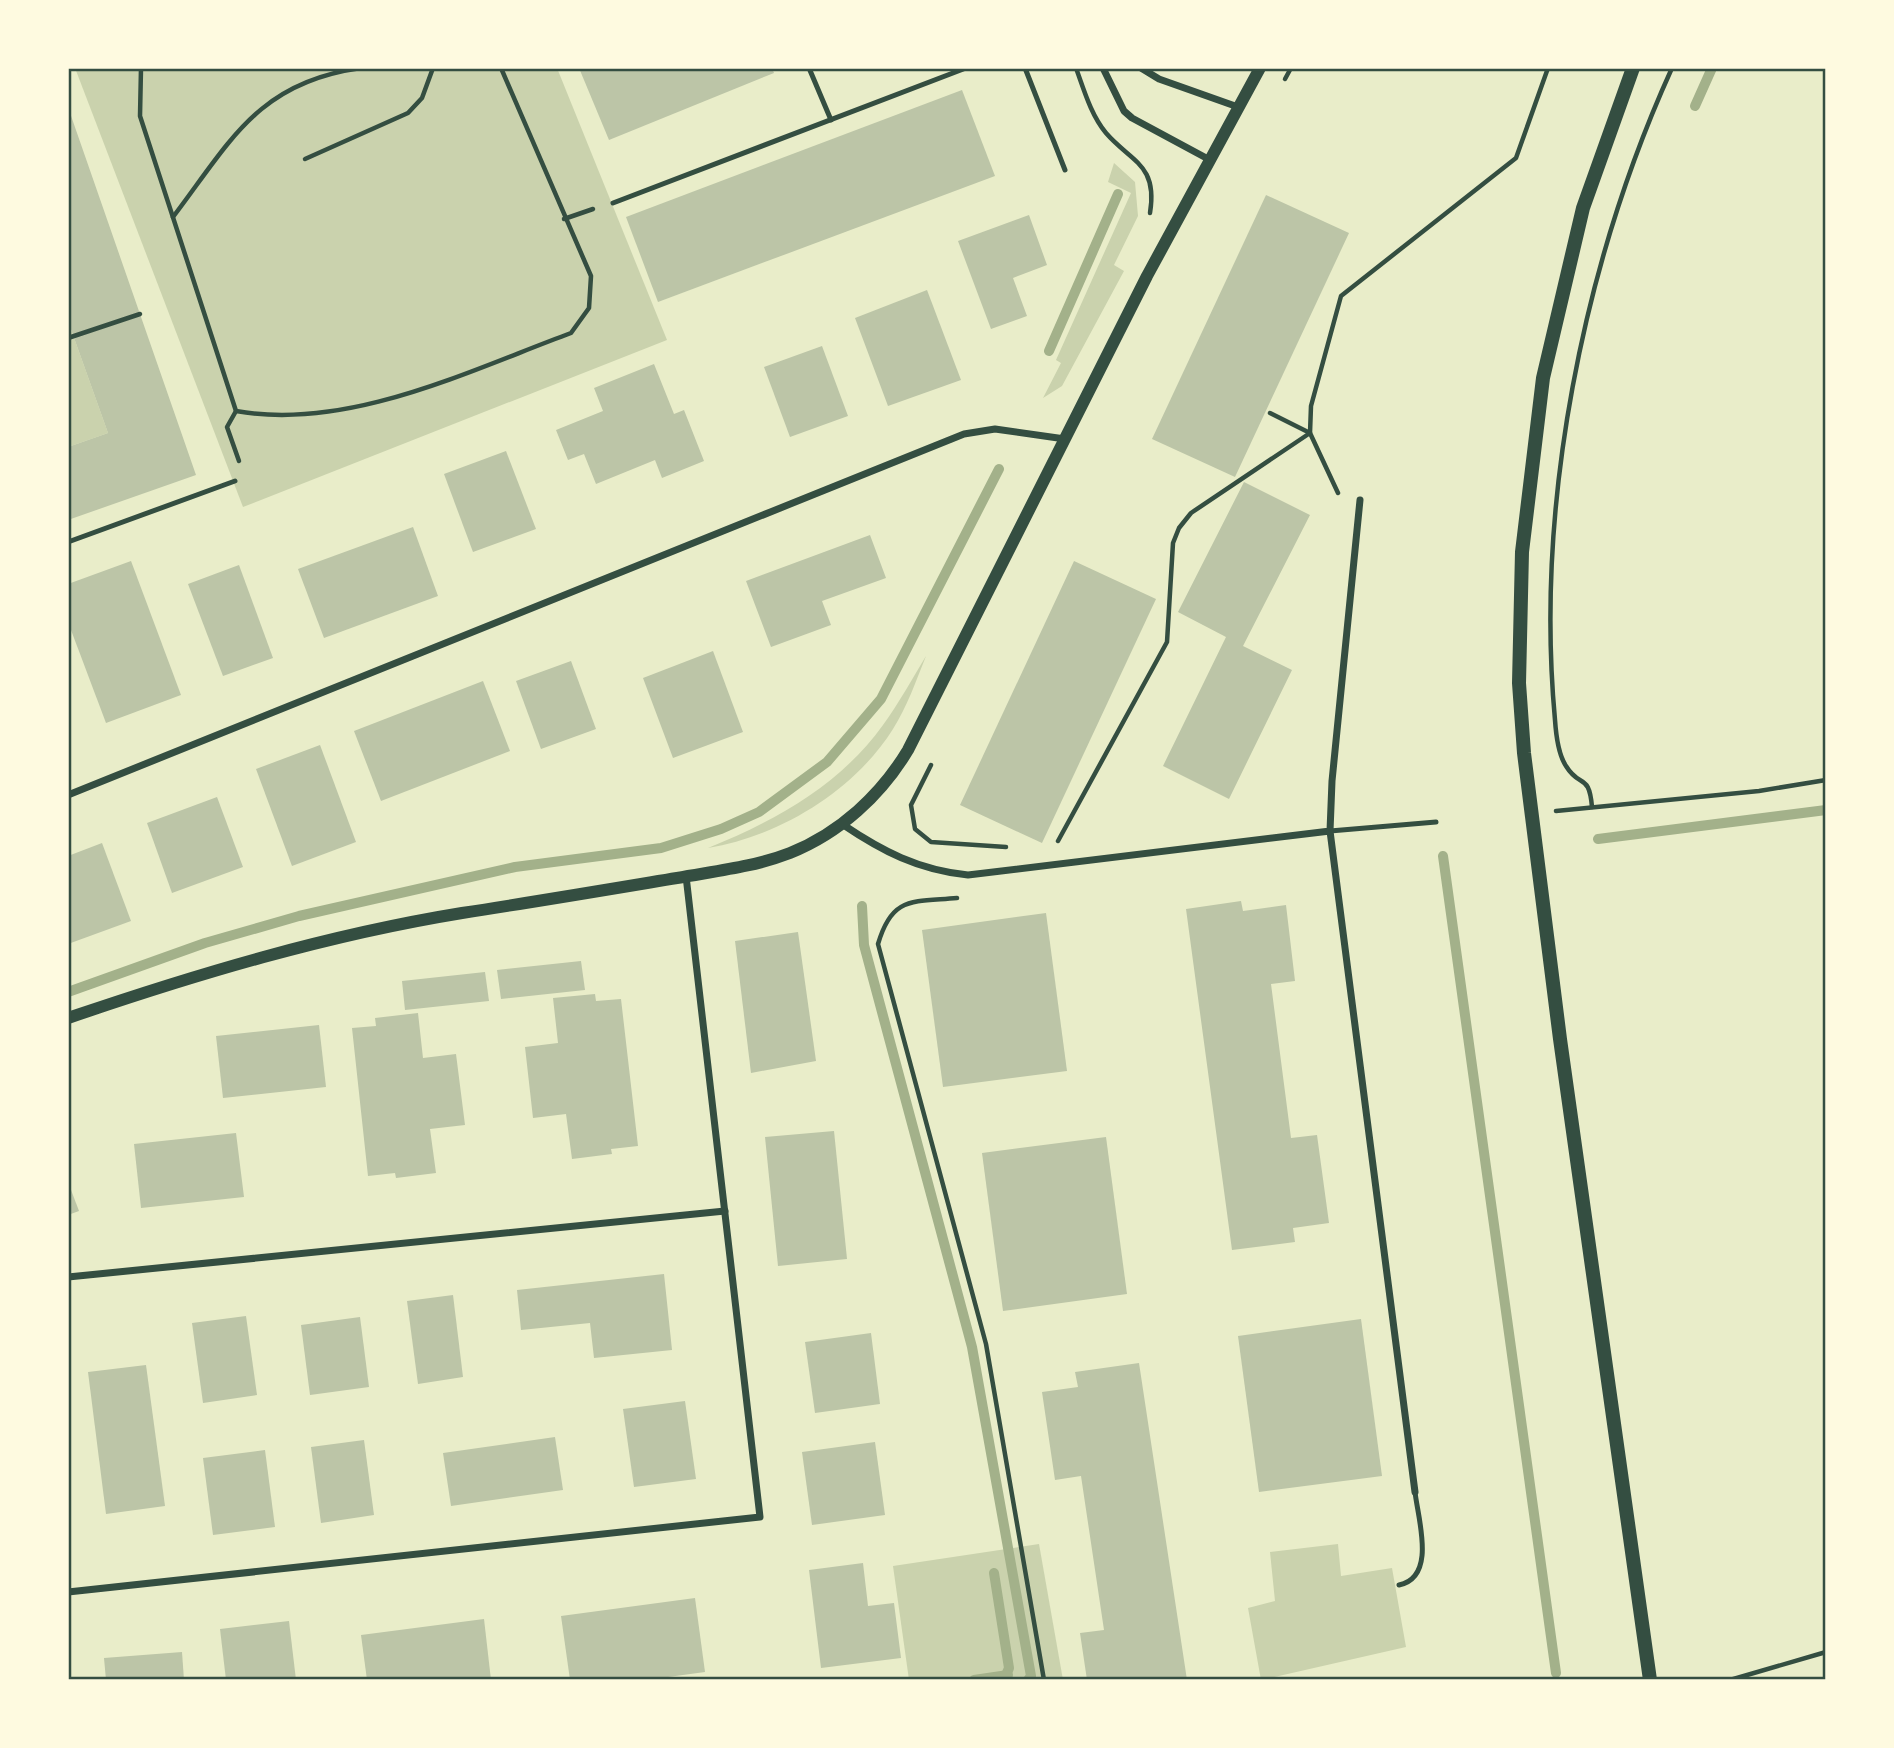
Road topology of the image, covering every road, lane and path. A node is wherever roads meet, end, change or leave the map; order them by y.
1 (141, 68) edge
2 (360, 68) edge
3 (410, 68) edge
4 (421, 68) edge
5 (433, 68) edge
6 (501, 68) edge
7 (809, 68) edge
8 (966, 68) edge
9 (1025, 68) edge
10 (1103, 68) edge
11 (1141, 68) edge
12 (1260, 68) edge
13 (1548, 68) edge
14 (1633, 68) edge
15 (1672, 68) edge
16 (1238, 107) junction
17 (831, 120) junction
18 (305, 159) dead end
19 (1210, 160) junction
20 (1065, 170) dead end
21 (613, 203) joint
22 (173, 218) junction
23 (564, 219) junction
24 (140, 314) dead end
25 (68, 338) edge
26 (236, 411) junction
27 (1270, 413) dead end
28 (1310, 433) junction
29 (1065, 439) junction
30 (235, 481) joint
31 (1360, 500) joint
32 (68, 542) edge
33 (1826, 780) edge
34 (68, 795) edge
35 (1592, 807) junction
36 (1532, 813) junction
37 (1436, 822) dead end
38 (842, 824) junction
39 (1330, 831) junction
40 (1045, 867) junction
41 (686, 876) junction
42 (966, 897) dead end
43 (68, 1018) edge
44 (725, 1211) junction
45 (68, 1277) edge
46 (1415, 1492) joint
47 (1399, 1585) dead end
48 (68, 1592) edge
49 (1826, 1652) edge
50 (1044, 1680) edge
51 (1650, 1680) edge
52 (1730, 1680) edge

1 - 22 path
2 - 22 path
3 - 4 path
5 - 18 path
6 - 23 path
7 - 17 lane
8 - 17 lane
9 - 20 lane
10 - 19 street
11 - 16 street
12 - 16 street
13 - 28 path
14 - 36 main road
15 - 35 path
16 - 19 street
17 - 21 lane
19 - 29 street
21 - 23 path
22 - 26 path
23 - 26 path
24 - 25 path
26 - 30 path
27 - 28 path
28 - 31 path
28 - 40 path
29 - 34 street
29 - 38 street
30 - 32 lane
31 - 39 street
33 - 35 path
35 - 36 path
36 - 51 main road
37 - 39 lane
38 - 40 street
38 - 41 street
39 - 40 street
39 - 46 street
41 - 43 street
41 - 44 street
42 - 50 path
44 - 45 street
44 - 48 street
46 - 47 lane
49 - 52 path

